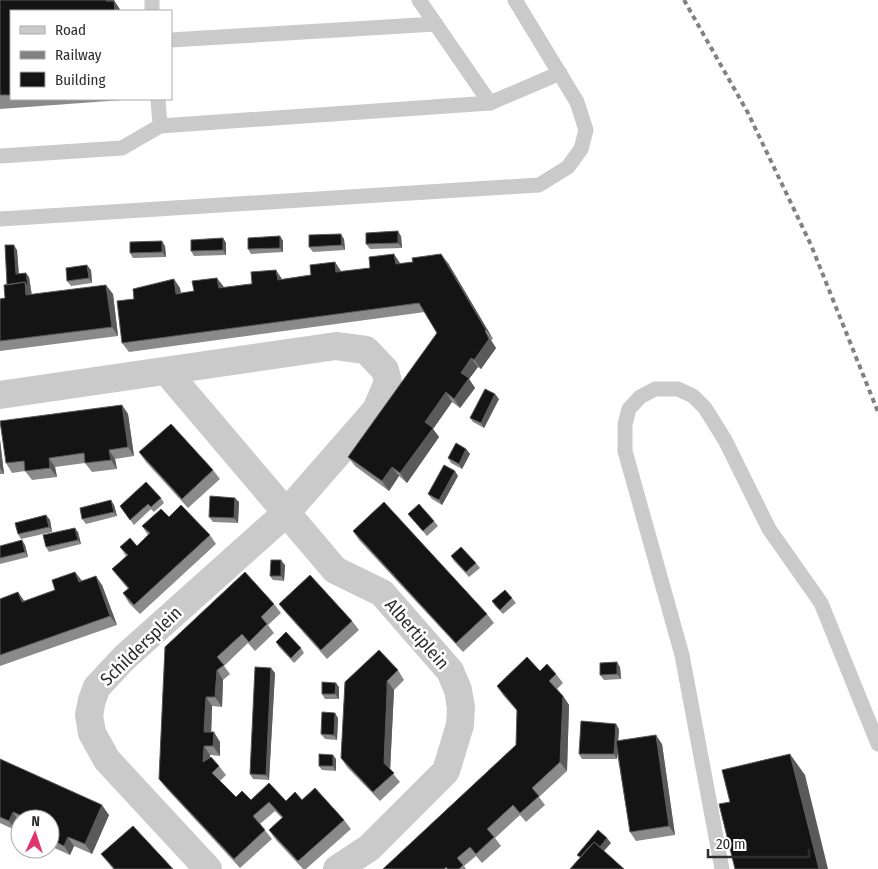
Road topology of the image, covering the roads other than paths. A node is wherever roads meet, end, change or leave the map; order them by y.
1 (419, 0) edge
2 (515, 0) edge
3 (436, 24) junction
4 (172, 40) edge
5 (560, 73) junction
6 (158, 100) edge
7 (490, 103) junction
8 (160, 126) junction
9 (0, 156) edge
10 (0, 219) edge
11 (167, 372) junction
12 (0, 396) edge
13 (286, 513) junction
14 (878, 744) edge
15 (208, 869) edge
16 (337, 869) edge
17 (722, 869) edge

1 - 3 lane
2 - 5 lane
3 - 4 lane
3 - 7 lane
5 - 7 lane
5 - 10 lane
6 - 8 lane
7 - 8 lane
8 - 9 lane
11 - 12 street, Schildersplein
11 - 13 street, Albertiplein
11 - 13 street, Schildersplein
13 - 15 street, Schildersplein
13 - 16 street, Albertiplein
14 - 17 lane

